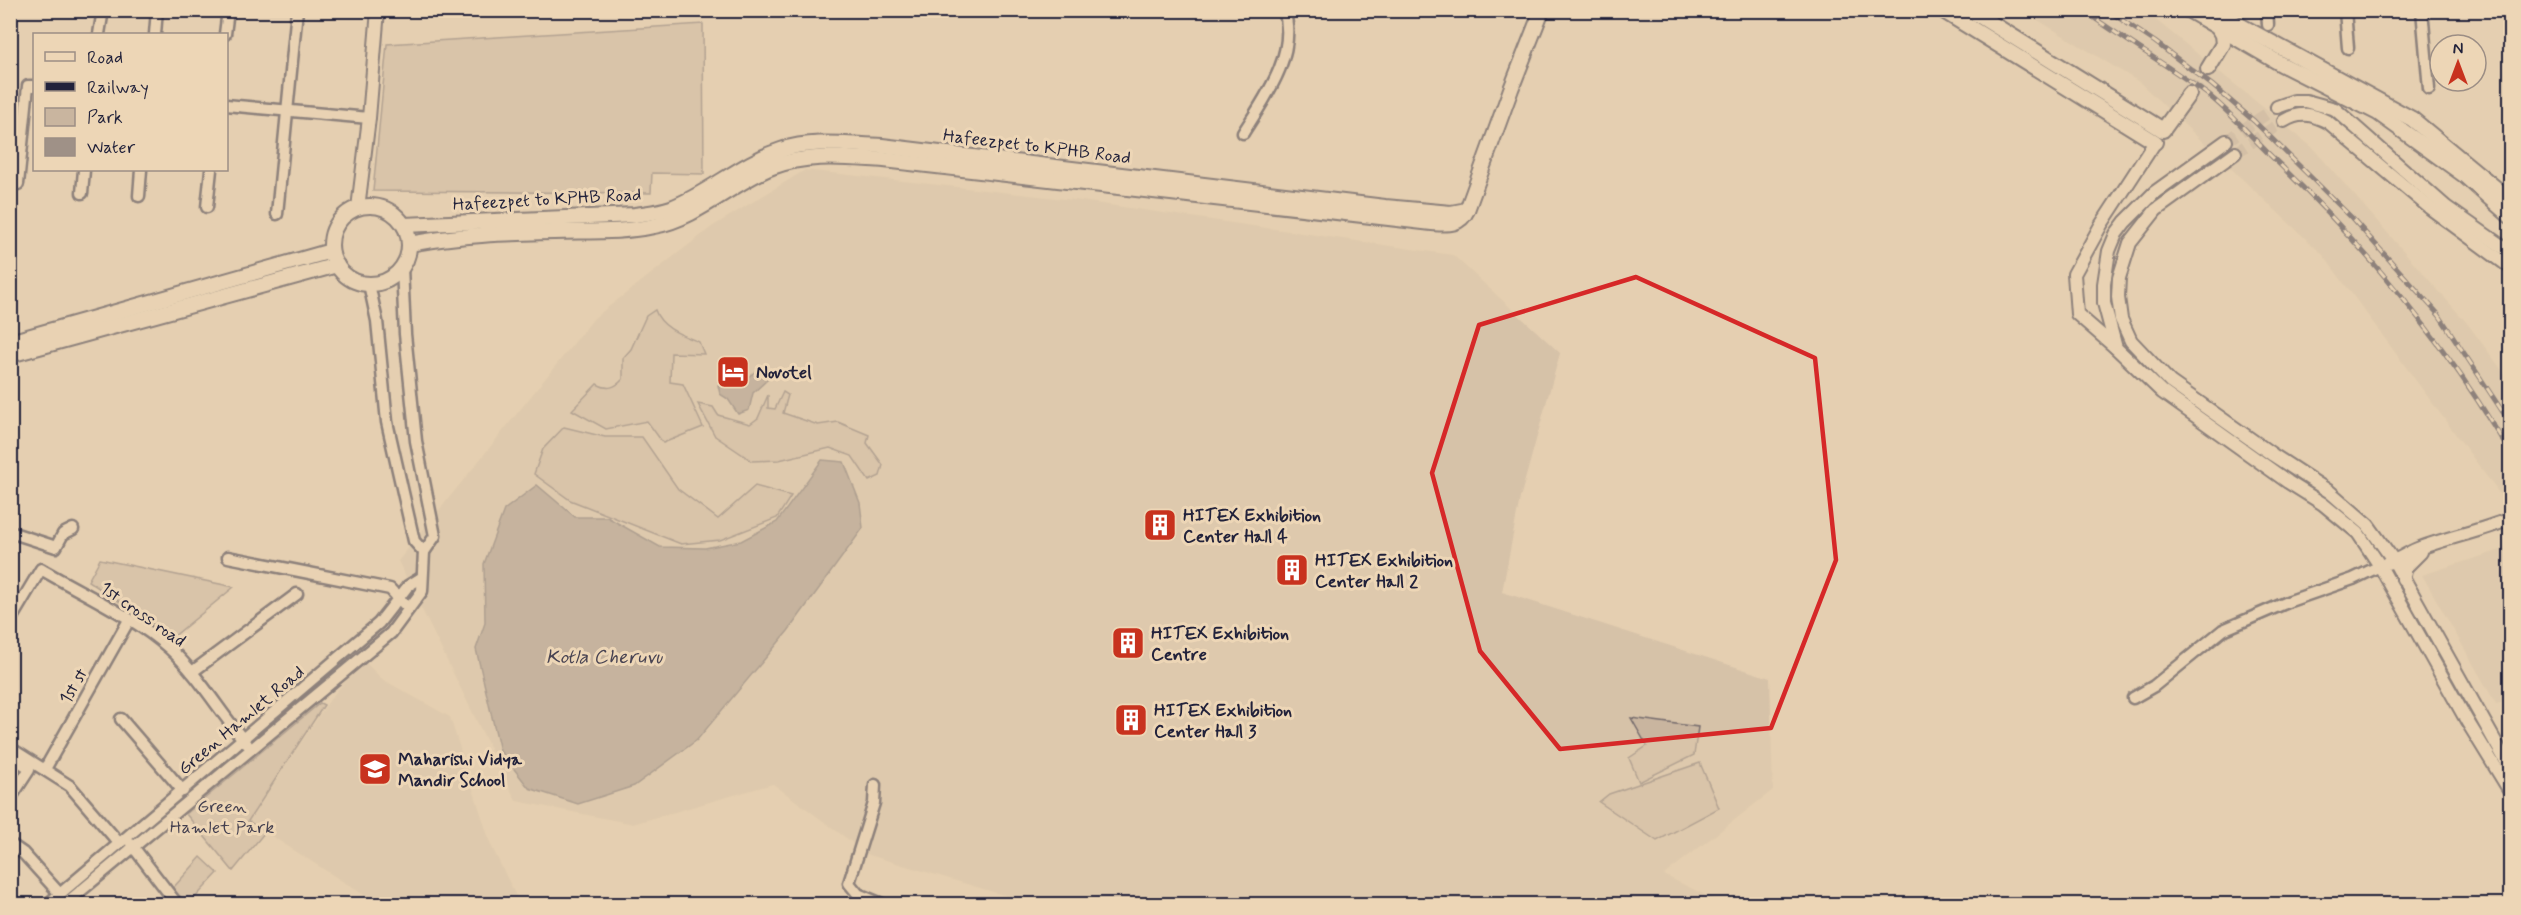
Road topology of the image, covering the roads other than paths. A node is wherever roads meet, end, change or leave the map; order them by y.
1 (103, 10) edge
2 (157, 10) edge
3 (228, 10) edge
4 (297, 10) edge
5 (378, 10) edge
6 (1284, 10) edge
7 (1542, 10) edge
8 (1942, 10) edge
9 (1970, 10) edge
10 (2188, 10) edge
11 (2212, 10) edge
12 (2267, 10) edge
13 (2345, 10) edge
14 (2422, 10) edge
15 (2268, 25) dead end
16 (2217, 26) junction
17 (99, 33) edge
18 (154, 33) edge
19 (225, 33) edge
20 (2348, 48) dead end
21 (2208, 69) tunnel mouth
22 (2428, 78) edge
23 (33, 86) edge
24 (2189, 94) tunnel mouth
25 (228, 105) edge
26 (2277, 107) tunnel mouth
27 (287, 111) junction
28 (369, 118) junction
29 (2284, 121) tunnel mouth
30 (1243, 133) dead end
31 (2226, 141) tunnel mouth
32 (2155, 142) joint
33 (2235, 153) tunnel mouth
34 (84, 171) edge
35 (141, 171) edge
36 (211, 171) edge
37 (18, 184) dead end
38 (82, 193) dead end
39 (139, 196) dead end
40 (2511, 200) edge
41 (207, 207) dead end
42 (358, 208) junction
43 (1467, 210) junction
44 (277, 214) dead end
45 (2511, 216) edge
46 (404, 225) junction
47 (409, 244) junction
48 (332, 252) junction
49 (2511, 252) edge
50 (337, 265) junction
51 (402, 267) junction
52 (2511, 267) edge
53 (369, 284) junction
54 (10, 342) edge
55 (2116, 348) junction
56 (10, 355) edge
57 (2269, 460) junction
58 (2511, 521) edge
59 (73, 529) dead end
60 (10, 532) edge
61 (424, 552) junction
62 (2421, 552) junction
63 (228, 557) dead end
64 (2397, 561) junction
65 (2380, 566) junction
66 (421, 578) junction
67 (2403, 579) junction
68 (297, 594) dead end
69 (399, 599) junction
70 (410, 610) junction
71 (129, 620) junction
72 (10, 621) edge
73 (192, 672) junction
74 (2133, 698) dead end
75 (121, 719) dead end
76 (247, 744) junction
77 (10, 748) edge
78 (10, 756) edge
79 (2511, 768) edge
80 (45, 769) junction
81 (875, 785) dead end
82 (183, 791) junction
83 (2511, 791) edge
84 (10, 799) edge
85 (127, 843) junction
86 (10, 844) edge
87 (63, 899) edge
88 (48, 904) edge
89 (177, 904) edge
90 (882, 904) edge

1 - 17 street
2 - 18 street
3 - 19 street
4 - 27 street
5 - 28 street
6 - 30 street
7 - 43 main road
8 - 32 main road
9 - 24 main road
10 - 16 main road
11 - 40 main road
12 - 15 street
13 - 20 street
14 - 22 street
16 - 21 main road
16 - 45 main road
23 - 37 street
25 - 27 street
26 - 49 street
27 - 28 street
27 - 44 street
28 - 42 street
29 - 52 street
31 - 55 street
32 - 55 street
33 - 57 street
34 - 38 street
35 - 39 street
36 - 41 street
42 - 46 main road
42 - 48 main road
43 - 46 main road, Hafeezpet to KPHB Road
43 - 47 main road
46 - 47 main road
47 - 51 main road
48 - 50 main road
48 - 54 main road
50 - 53 main road
50 - 56 main road
51 - 53 main road
51 - 61 street, Green Hamlet Road
53 - 61 street
55 - 57 street
57 - 64 street
57 - 65 street
58 - 62 street
58 - 64 street
59 - 60 street
61 - 66 street, Green Hamlet Road
62 - 64 street
62 - 67 street
63 - 69 street
64 - 65 street
64 - 67 street
65 - 74 street
65 - 83 street
66 - 69 street, Green Hamlet Road
66 - 70 street, Green Hamlet Road
67 - 79 street
68 - 73 street
69 - 70 street
69 - 76 street, Green Hamlet Road
70 - 76 street, Green Hamlet Road
71 - 72 street, 1st cross road
71 - 73 street, 1st cross road
71 - 80 street, 1st st
73 - 76 street, 1st cross road
75 - 82 street
76 - 82 street, Green Hamlet Road
76 - 85 street, Green Hamlet Road
77 - 80 street
78 - 84 street
80 - 85 street
81 - 90 street
82 - 85 street, Green Hamlet Road
85 - 87 street, Green Hamlet Road
85 - 87 street, Green Hamlet Road
85 - 89 street
86 - 87 street
87 - 88 street, Green Hamlet Road

